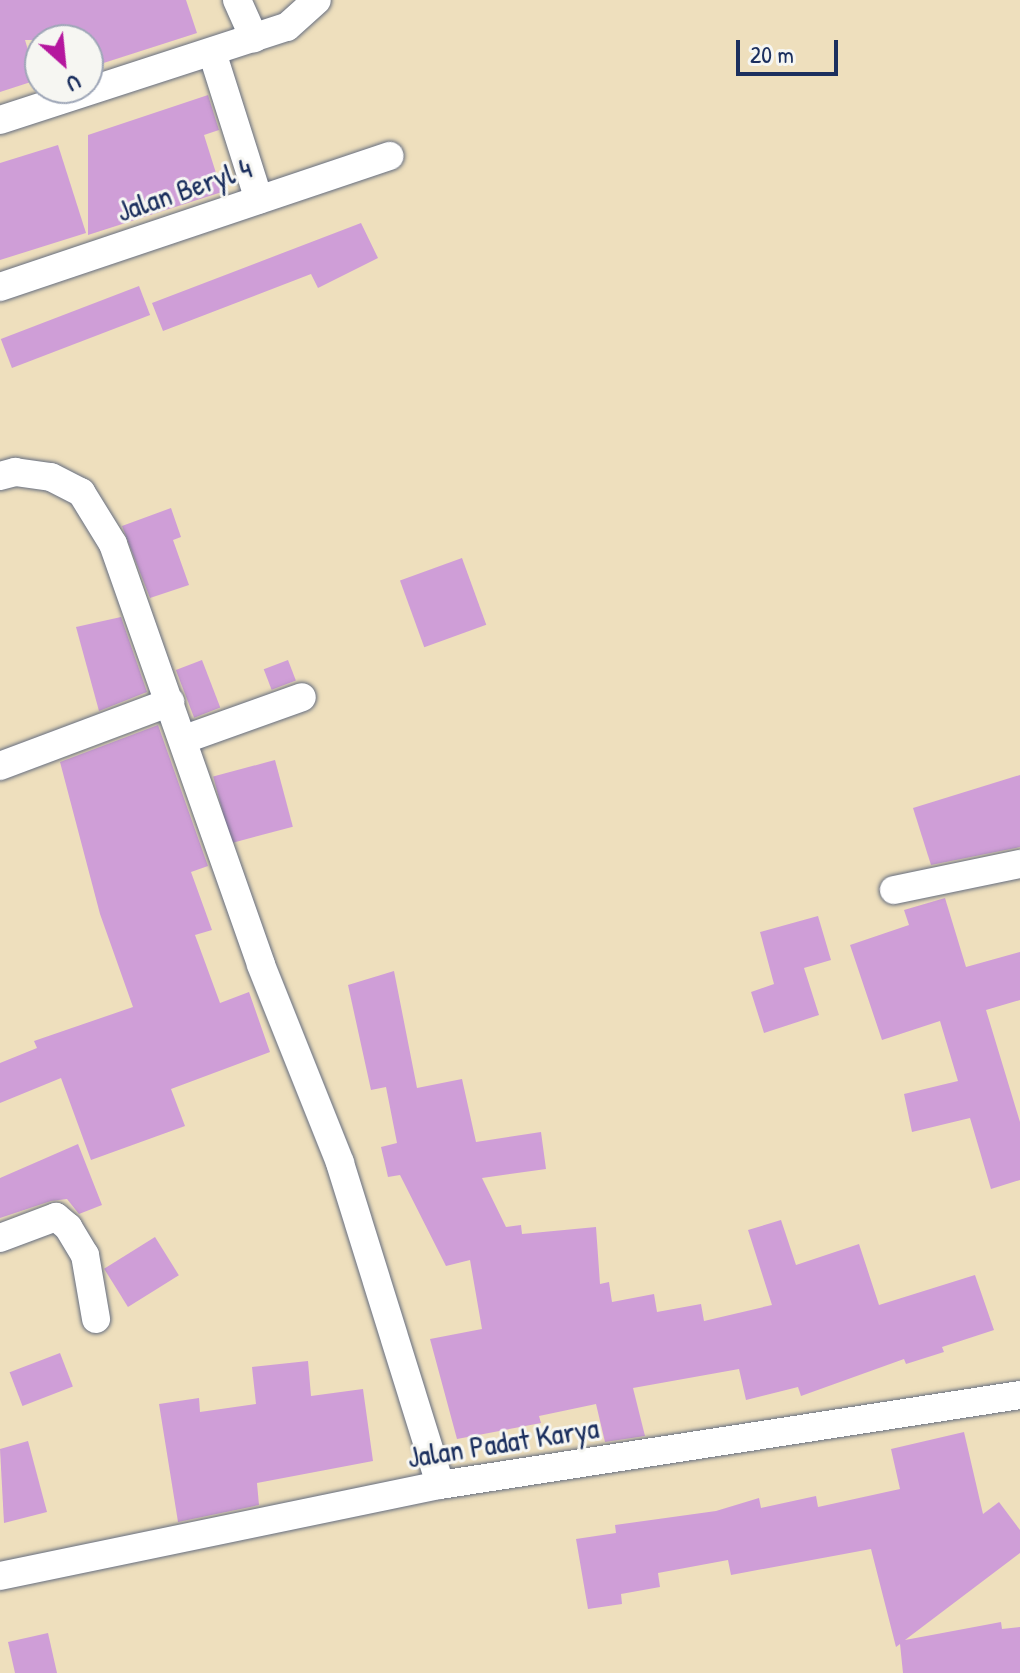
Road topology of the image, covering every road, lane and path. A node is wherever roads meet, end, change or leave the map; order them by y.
1 (237, 0) edge
2 (317, 0) edge
3 (254, 38) junction
4 (212, 52) junction
5 (0, 120) edge
6 (390, 156) dead end
7 (259, 200) junction
8 (0, 287) edge
9 (0, 476) edge
10 (302, 697) dead end
11 (170, 702) junction
12 (185, 739) junction
13 (0, 766) edge
14 (1019, 868) edge
15 (894, 890) dead end
16 (0, 1238) edge
17 (96, 1319) dead end
18 (1020, 1395) edge
19 (440, 1485) junction
20 (0, 1576) edge

1 - 3 street
2 - 3 street
3 - 4 street
4 - 5 street
4 - 7 street
6 - 7 street, Jalan Beryl 4
7 - 8 street, Jalan Beryl 4
9 - 11 street
10 - 12 street
11 - 12 street
11 - 13 street
12 - 19 street
14 - 15 street
16 - 17 street
18 - 19 street, Jalan Padat Karya
19 - 20 street, Jalan Padat Karya

